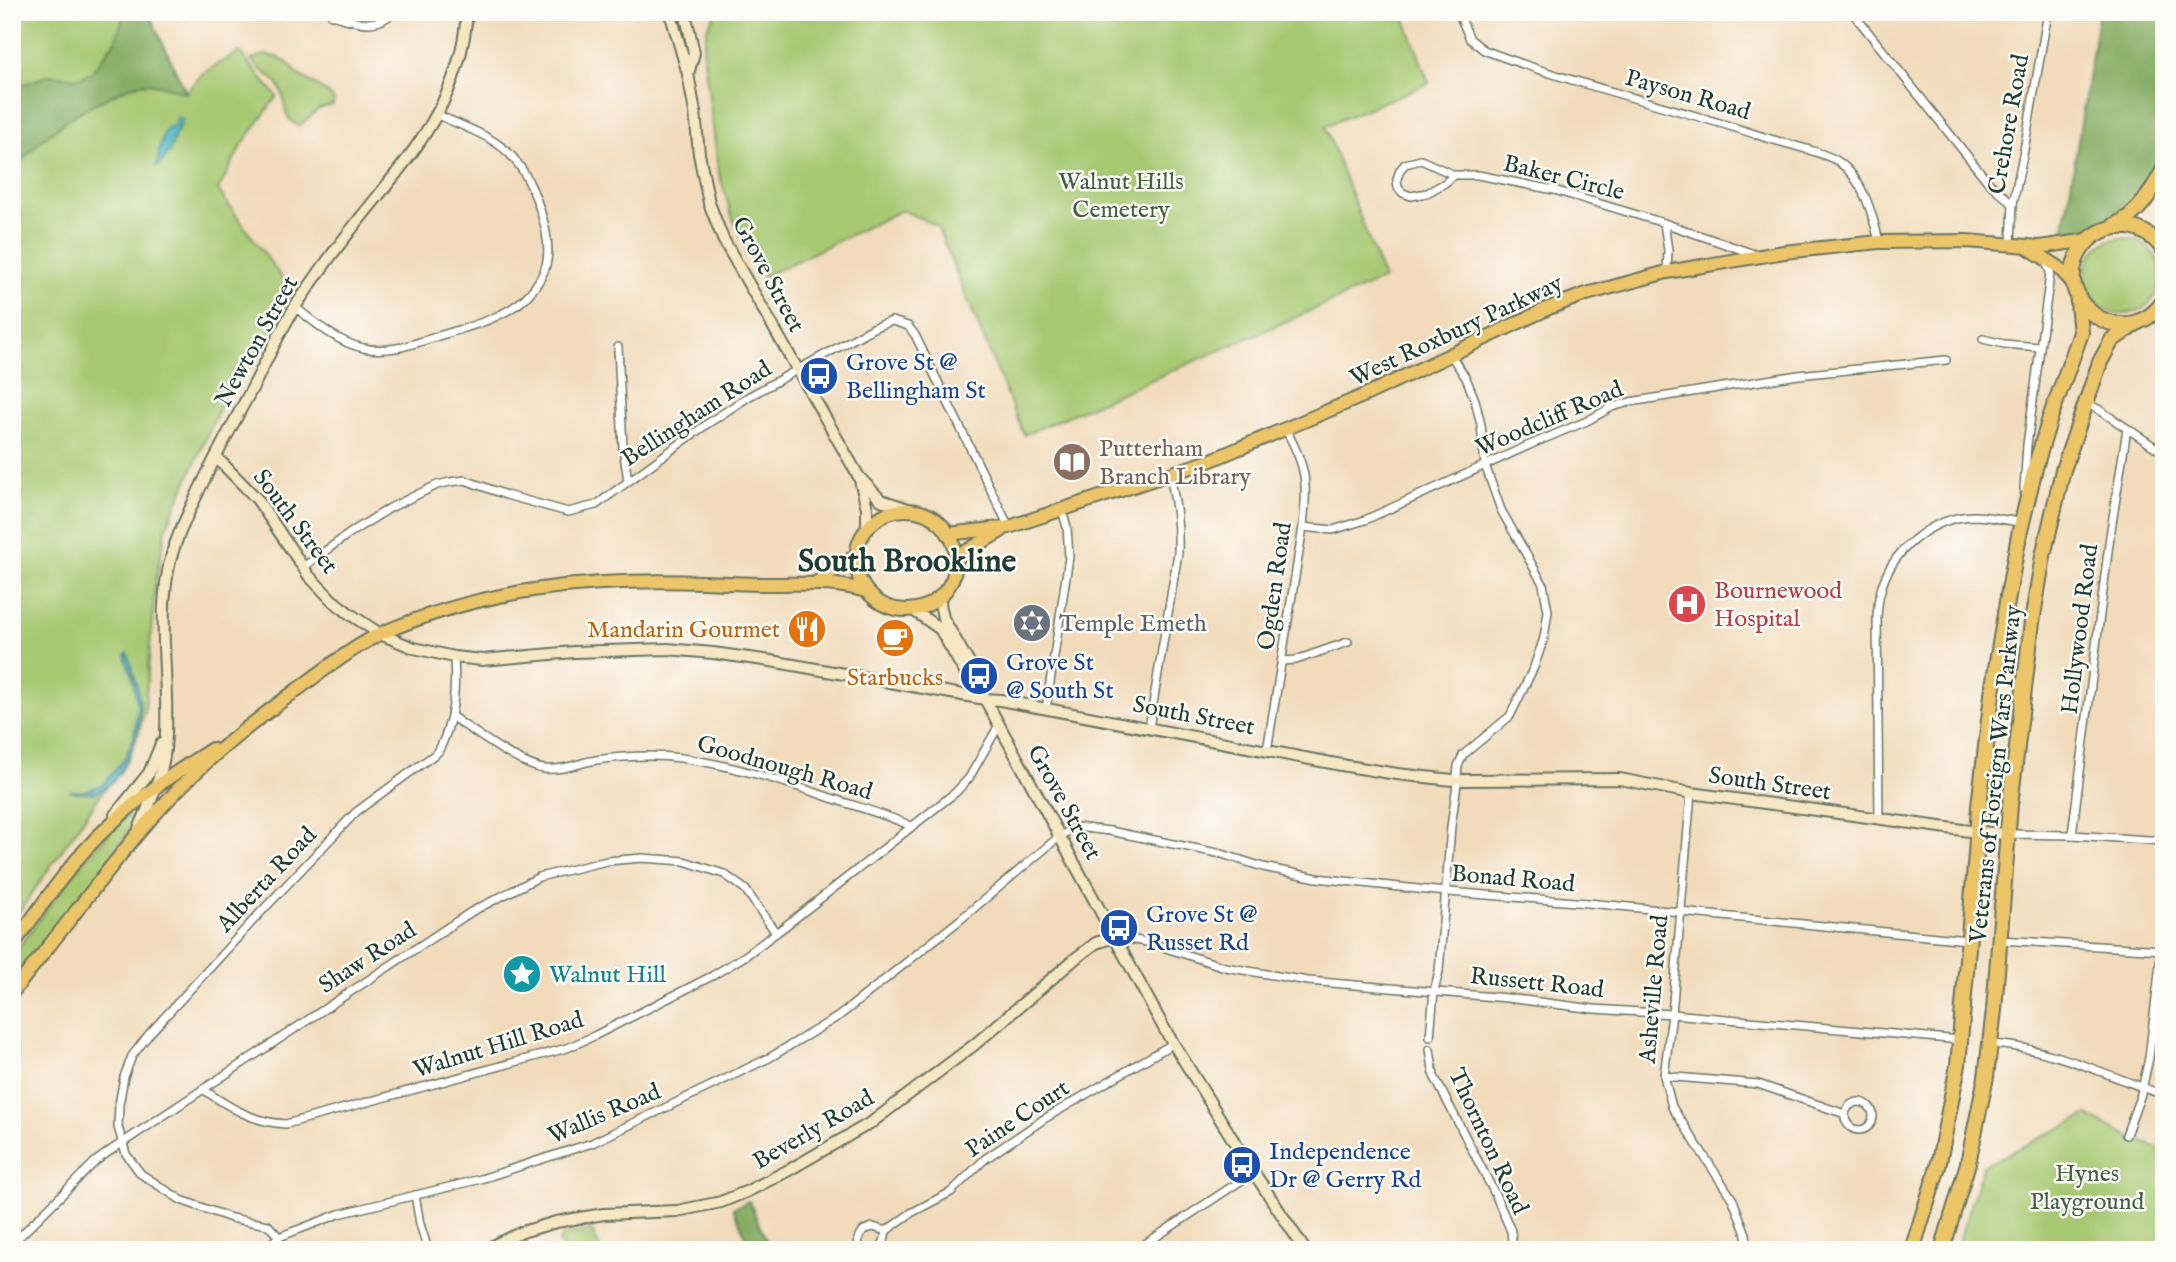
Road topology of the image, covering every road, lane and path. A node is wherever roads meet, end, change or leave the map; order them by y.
1 (393, 12) edge
2 (467, 12) edge
3 (1852, 12) edge
4 (2048, 12) edge
5 (1461, 13) edge
6 (680, 14) edge
7 (332, 15) dead end
8 (438, 115) junction
9 (2164, 169) edge
10 (1454, 175) junction
11 (2013, 204) junction
12 (1664, 222) junction
13 (2104, 230) junction
14 (2088, 240) junction
15 (1879, 242) junction
16 (2015, 244) junction
17 (2164, 250) edge
18 (2041, 254) junction
19 (1758, 255) junction
20 (1667, 272) junction
21 (2075, 288) junction
22 (2164, 301) edge
23 (295, 307) junction
24 (2158, 315) edge
25 (2138, 322) junction
26 (1983, 339) dead end
27 (618, 347) dead end
28 (2039, 347) junction
29 (1450, 354) junction
30 (1946, 360) dead end
31 (797, 370) junction
32 (2085, 403) junction
33 (2127, 429) junction
34 (1286, 430) junction
35 (2164, 453) edge
36 (217, 458) junction
37 (1485, 465) junction
38 (1170, 475) junction
39 (859, 477) junction
40 (628, 481) junction
41 (1062, 510) junction
42 (917, 512) junction
43 (2022, 522) junction
44 (1009, 527) junction
45 (1303, 527) junction
46 (867, 529) junction
47 (948, 534) junction
48 (856, 556) junction
49 (955, 562) junction
50 (303, 567) junction
51 (817, 582) junction
52 (866, 591) junction
53 (939, 598) junction
54 (914, 610) junction
55 (380, 634) junction
56 (1348, 642) dead end
57 (454, 657) junction
58 (1282, 661) junction
59 (978, 687) junction
60 (985, 699) junction
61 (1046, 709) junction
62 (451, 716) junction
63 (166, 721) junction
64 (999, 725) junction
65 (1149, 728) junction
66 (245, 729) junction
67 (1267, 751) junction
68 (1457, 780) junction
69 (157, 785) junction
70 (1691, 793) junction
71 (1879, 819) junction
72 (911, 826) junction
73 (1978, 832) junction
74 (2008, 834) junction
75 (2073, 835) junction
76 (1060, 836) junction
77 (135, 837) junction
78 (2164, 841) edge
79 (87, 848) junction
80 (1445, 892) junction
81 (1680, 912) junction
82 (2164, 930) edge
83 (776, 933) junction
84 (1114, 937) junction
85 (1969, 940) junction
86 (2000, 940) junction
87 (12, 946) edge
88 (2162, 950) edge
89 (1434, 991) junction
90 (12, 993) edge
91 (1672, 1014) junction
92 (1430, 1037) dead end
93 (1961, 1040) junction
94 (1174, 1043) junction
95 (1991, 1044) junction
96 (1430, 1049) dead end
97 (1664, 1076) junction
98 (2141, 1087) junction
99 (203, 1089) junction
100 (2164, 1095) edge
101 (1845, 1114) dead end
102 (2126, 1135) dead end
103 (122, 1143) junction
104 (1254, 1172) junction
105 (415, 1195) junction
106 (886, 1231) junction
107 (279, 1237) junction
108 (12, 1244) edge
109 (262, 1250) edge
110 (428, 1250) edge
111 (484, 1250) edge
112 (862, 1250) edge
113 (878, 1250) edge
114 (1136, 1250) edge
115 (1305, 1250) edge
116 (1513, 1250) edge
117 (1744, 1250) edge
118 (1912, 1250) edge
119 (1942, 1250) edge

1 - 7 street
2 - 8 street, Newton Street
3 - 11 street
4 - 11 street, Crehore Road
5 - 15 street, Payson Road
6 - 31 street, Grove Street
8 - 23 street, Newton Street
8 - 23 street
9 - 13 highway
10 - 10 street, Baker Circle
10 - 12 street, Baker Circle
11 - 16 street, Crehore Road
12 - 19 street, Baker Circle
12 - 20 street
13 - 14 highway
13 - 17 highway
14 - 16 main road, West Roxbury Parkway
14 - 21 highway, Veterans of Foreign Wars Parkway
15 - 16 main road, West Roxbury Parkway
15 - 19 main road, West Roxbury Parkway
16 - 18 main road, West Roxbury Parkway
18 - 21 main road, West Roxbury Parkway
18 - 28 street, Veterans of Foreign Wars Parkway
19 - 20 main road, West Roxbury Parkway
20 - 29 main road, West Roxbury Parkway
21 - 25 highway
21 - 43 highway, Veterans of Foreign Wars Parkway
22 - 24 highway, Veterans of Foreign Wars Parkway
23 - 36 street, Newton Street
24 - 25 highway, Veterans of Foreign Wars Parkway
25 - 32 highway, Veterans of Foreign Wars Parkway
26 - 28 street
27 - 40 street
28 - 43 street, Veterans of Foreign Wars Parkway
29 - 34 main road, West Roxbury Parkway
29 - 37 street
30 - 37 street, Woodcliff Road
31 - 39 street, Grove Street
31 - 40 street, Bellingham Road
31 - 44 street, Bellingham Road
32 - 33 street
32 - 74 highway, Veterans of Foreign Wars Parkway
33 - 35 street
33 - 75 street, Hollywood Road
34 - 38 main road, West Roxbury Parkway
34 - 45 street, Ogden Road
36 - 50 street, South Street
36 - 63 street, Newton Street
37 - 45 street, Woodcliff Road
37 - 68 street
38 - 41 main road, West Roxbury Parkway
38 - 65 street
39 - 42 street, Grove Street
39 - 46 street, Grove Street
40 - 50 street, Bellingham Road
41 - 44 main road, West Roxbury Parkway
41 - 61 street
42 - 46 main road
42 - 47 main road
43 - 71 street
43 - 73 highway, Veterans of Foreign Wars Parkway
44 - 47 main road, West Roxbury Parkway
44 - 49 main road, West Roxbury Parkway
45 - 58 street, Ogden Road
46 - 48 main road
47 - 49 main road
48 - 51 main road
48 - 52 main road
49 - 53 main road
50 - 55 street, South Street
51 - 52 main road
51 - 55 main road
52 - 54 main road
53 - 54 main road
53 - 59 street, Grove Street
54 - 59 street, Grove Street
55 - 57 street, South Street
55 - 66 main road
56 - 58 street
57 - 60 street, South Street
57 - 62 street, Alberta Road
58 - 67 street, Ogden Road
59 - 60 street, Grove Street
60 - 61 street, South Street
60 - 64 street, Grove Street
61 - 65 street, South Street
62 - 72 street, Goodnough Road
62 - 103 street, Alberta Road
63 - 69 street, Newton Street
63 - 79 street, Newton Street
64 - 72 street, Walnut Hill Road
64 - 76 street, Grove Street
65 - 67 street, South Street
66 - 69 main road
66 - 77 main road
67 - 68 street, South Street
68 - 70 street, South Street
68 - 80 street
69 - 77 street, Newton Street
69 - 79 main road
70 - 71 street, South Street
70 - 81 street, Asheville Road
71 - 73 street, South Street
72 - 83 street, Walnut Hill Road
73 - 74 street, South Street
73 - 85 highway, Veterans of Foreign Wars Parkway
74 - 75 street, South Street
74 - 86 highway, Veterans of Foreign Wars Parkway
75 - 78 street, South Street
76 - 80 street, Bonad Road
76 - 84 street, Grove Street
76 - 105 street, Wallis Road
77 - 90 main road, Newton Street
79 - 87 main road
80 - 81 street, Bonad Road
80 - 89 street
81 - 85 street, Bonad Road
81 - 91 street, Asheville Road
82 - 88 street
83 - 99 street, Walnut Hill Road
83 - 99 street, Shaw Road
84 - 89 street, Russett Road
84 - 94 street, Grove Street
84 - 111 street, Beverly Road
85 - 93 highway, Veterans of Foreign Wars Parkway
86 - 88 street
86 - 95 highway, Veterans of Foreign Wars Parkway
88 - 98 street
89 - 91 street, Russett Road
89 - 92 street
91 - 93 street, Russett Road
91 - 97 street, Asheville Road
93 - 118 highway, Veterans of Foreign Wars Parkway
94 - 104 street, Grove Street
94 - 106 street, Paine Court
95 - 98 street
95 - 119 highway, Veterans of Foreign Wars Parkway
96 - 116 street, Thornton Road
97 - 101 street
97 - 117 street, Asheville Road
98 - 100 street
98 - 102 street
99 - 103 street, Shaw Road
103 - 107 street
103 - 108 street, Shaw Road
104 - 114 street
104 - 115 street, Grove Street
105 - 107 street, Wallis Road
105 - 110 street
106 - 112 street, Paine Court
106 - 113 street
107 - 109 street, Wallis Road

